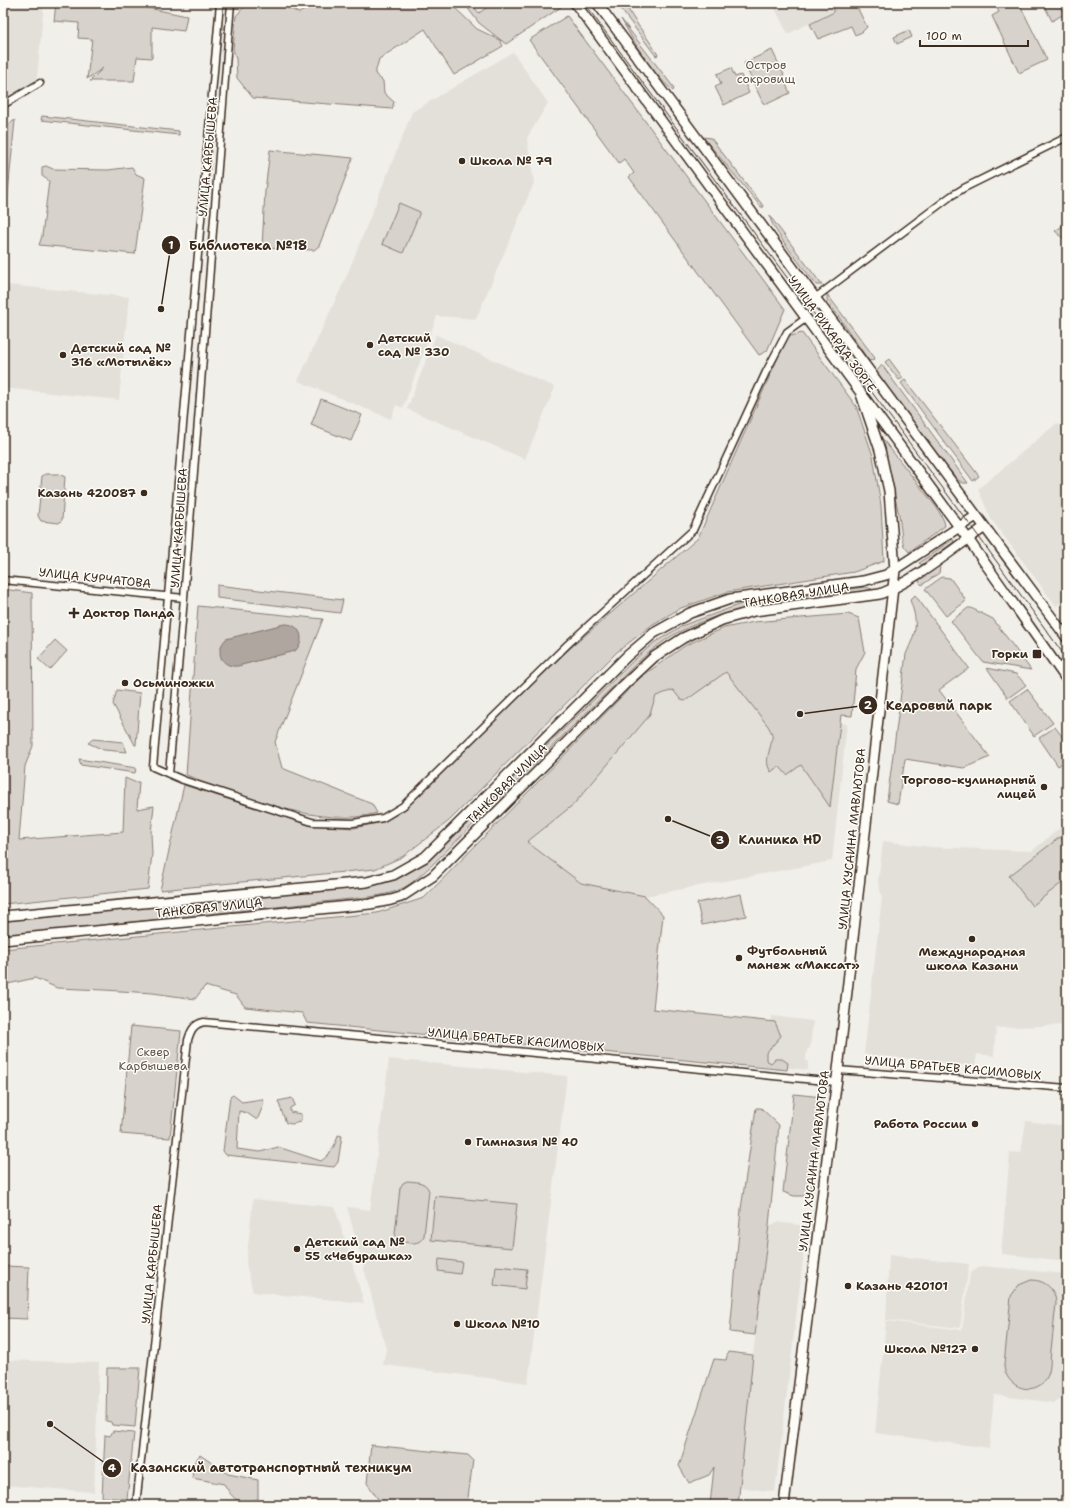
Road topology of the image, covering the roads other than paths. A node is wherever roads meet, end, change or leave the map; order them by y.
1 (220, 3) edge
2 (231, 3) edge
3 (575, 3) edge
4 (597, 3) edge
5 (40, 83) dead end
6 (3, 105) edge
7 (1067, 137) edge
8 (814, 298) junction
9 (805, 319) junction
10 (861, 394) junction
11 (976, 516) junction
12 (959, 527) junction
13 (985, 527) junction
14 (968, 539) junction
15 (895, 570) junction
16 (3, 580) edge
17 (893, 589) junction
18 (168, 597) junction
19 (184, 598) junction
20 (1067, 638) edge
21 (1067, 680) edge
22 (169, 774) junction
23 (3, 916) edge
24 (3, 940) edge
25 (194, 1026) joint
26 (838, 1070) junction
27 (836, 1082) junction
28 (1067, 1088) edge
29 (136, 1505) edge
30 (784, 1505) edge

1 - 18 street, УЛИЦА КАРБЫШЕВА
2 - 19 street, УЛИЦА КАРБЫШЕВА
3 - 9 main road, УЛИЦА РИХАРДА ЗОРГЕ
4 - 8 main road, УЛИЦА РИХАРДА ЗОРГЕ
5 - 6 street
7 - 8 street
8 - 11 main road, УЛИЦА РИХАРДА ЗОРГЕ
9 - 10 main road, УЛИЦА РИХАРДА ЗОРГЕ
9 - 22 street
10 - 12 main road, УЛИЦА РИХАРДА ЗОРГЕ
10 - 15 main road, УЛИЦА ХУСАИНА МАВЛЮТОВА
11 - 12 main road, ТАНКОВАЯ УЛИЦА
11 - 13 main road, УЛИЦА РИХАРДА ЗОРГЕ
12 - 14 main road, УЛИЦА РИХАРДА ЗОРГЕ
12 - 15 main road, ТАНКОВАЯ УЛИЦА
13 - 14 main road, ТАНКОВАЯ УЛИЦА
13 - 20 main road, УЛИЦА РИХАРДА ЗОРГЕ
14 - 17 main road, ТАНКОВАЯ УЛИЦА
14 - 21 main road, УЛИЦА РИХАРДА ЗОРГЕ
15 - 17 main road, УЛИЦА ХУСАИНА МАВЛЮТОВА
15 - 23 main road, ТАНКОВАЯ УЛИЦА
16 - 18 street, УЛИЦА КУРЧАТОВА
17 - 24 main road, ТАНКОВАЯ УЛИЦА
17 - 26 main road, УЛИЦА ХУСАИНА МАВЛЮТОВА
18 - 19 street, УЛИЦА КУРЧАТОВА
18 - 22 street, УЛИЦА КАРБЫШЕВА
19 - 22 street, УЛИЦА КАРБЫШЕВА
25 - 27 street, УЛИЦА БРАТЬЕВ КАСИМОВЫХ
25 - 29 street, УЛИЦА КАРБЫШЕВА
26 - 27 main road, УЛИЦА ХУСАИНА МАВЛЮТОВА
26 - 28 street, УЛИЦА БРАТЬЕВ КАСИМОВЫХ
27 - 30 main road, УЛИЦА ХУСАИНА МАВЛЮТОВА

